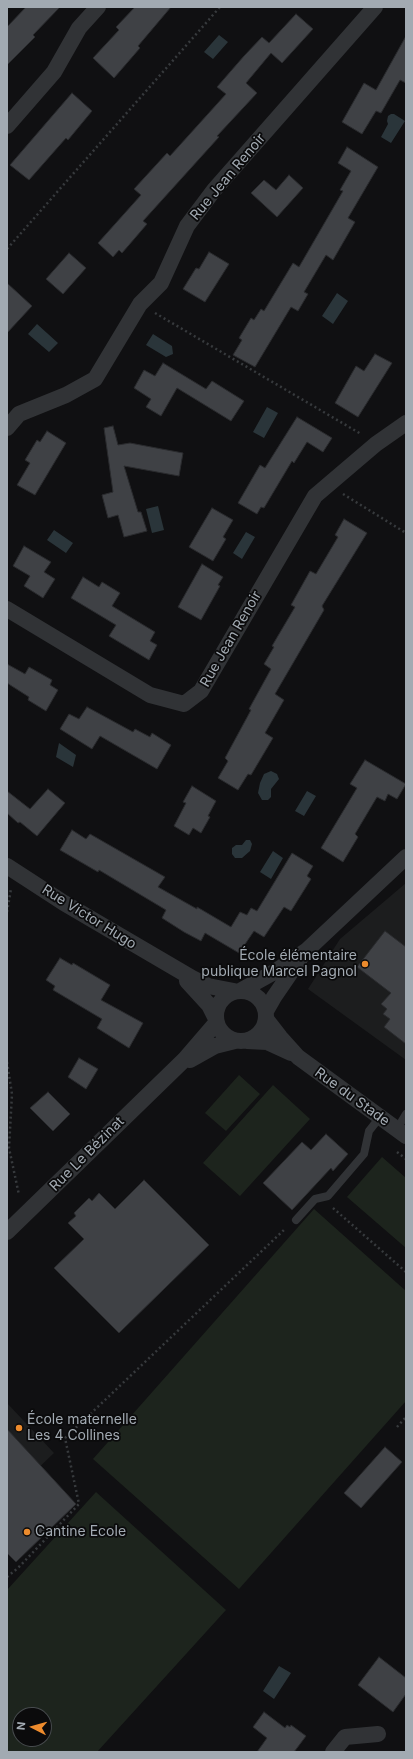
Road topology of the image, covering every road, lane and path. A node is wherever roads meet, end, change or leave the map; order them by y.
1 (98, 7) edge
2 (220, 7) edge
3 (375, 7) edge
4 (7, 126) edge
5 (7, 249) edge
6 (140, 304) junction
7 (406, 423) edge
8 (7, 428) edge
9 (376, 444) junction
10 (328, 485) junction
11 (406, 533) edge
12 (7, 609) edge
13 (406, 857) edge
14 (7, 866) edge
15 (306, 951) junction
16 (171, 966) junction
17 (237, 991) junction
18 (266, 1015) junction
19 (216, 1020) junction
20 (241, 1041) junction
21 (298, 1057) junction
22 (7, 1062) edge
23 (166, 1075) junction
24 (406, 1114) edge
25 (380, 1117) junction
26 (403, 1134) edge
27 (322, 1198) junction
28 (24, 1215) junction
29 (296, 1220) joint
30 (7, 1232) edge
31 (406, 1272) edge
32 (406, 1417) edge
33 (397, 1427) dead end
34 (7, 1577) edge
35 (378, 1734) dead end
36 (333, 1752) edge

1 - 4 street
2 - 5 path
3 - 6 street, Rue Jean Renoir
6 - 8 street, Rue Jean Renoir
6 - 9 path
7 - 9 street, Rue Jean Renoir
9 - 10 street, Rue Jean Renoir
10 - 11 path
10 - 12 street, Rue Jean Renoir
13 - 15 street
14 - 16 street, Rue Victor Hugo
15 - 17 street
15 - 18 street
16 - 17 street, Rue Victor Hugo
16 - 19 street, Rue Victor Hugo
17 - 18 street
17 - 19 street
18 - 20 street
18 - 21 street, Rue du Stade
19 - 20 street
19 - 23 street, Rue Le Bézinat
20 - 21 street, Rue du Stade
20 - 23 street, Rue Le Bézinat
21 - 25 street, Rue du Stade
22 - 28 path
23 - 28 street, Rue Le Bézinat
24 - 26 lane
25 - 26 street, Rue du Stade
25 - 27 lane
27 - 29 lane
27 - 31 path
28 - 30 street, Rue Le Bézinat
29 - 34 path
32 - 33 path
35 - 36 street

